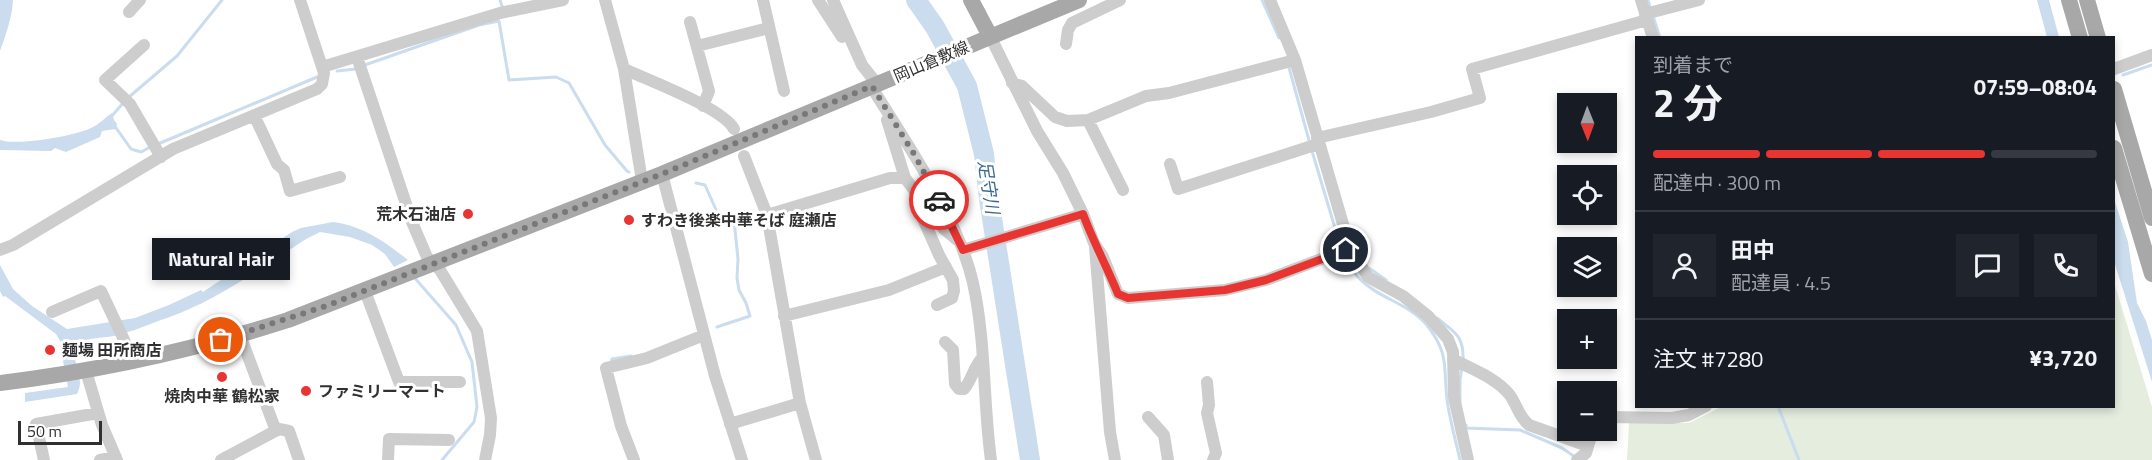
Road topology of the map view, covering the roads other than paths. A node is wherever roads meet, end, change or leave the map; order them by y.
1 (140, 0) edge
2 (300, 0) edge
3 (563, 0) edge
4 (605, 0) edge
5 (763, 0) edge
6 (818, 0) edge
7 (832, 0) edge
8 (970, 0) edge
9 (1079, 0) edge
10 (1120, 0) edge
11 (1270, 0) edge
12 (1641, 0) edge
13 (1699, 0) edge
14 (2069, 0) edge
15 (2087, 0) edge
16 (534, 3) edge
17 (129, 12) dead end
18 (1649, 15) junction
19 (690, 22) dead end
20 (769, 28) junction
21 (1653, 36) edge
22 (2079, 36) edge
23 (2097, 36) edge
24 (986, 38) junction
25 (1066, 44) dead end
26 (144, 45) dead end
27 (697, 46) junction
28 (2152, 55) edge
29 (1290, 61) junction
30 (359, 64) junction
31 (862, 65) junction
32 (322, 67) junction
33 (624, 69) junction
34 (2115, 69) edge
35 (1012, 82) junction
36 (878, 87) junction
37 (784, 92) dead end
38 (2115, 92) edge
39 (703, 106) junction
40 (254, 115) junction
41 (1088, 120) junction
42 (734, 129) dead end
43 (1317, 141) junction
44 (156, 149) junction
45 (2115, 151) edge
46 (744, 156) dead end
47 (1170, 165) dead end
48 (662, 174) junction
49 (340, 177) dead end
50 (905, 178) junction
51 (642, 181) junction
52 (1123, 190) dead end
53 (915, 191) junction
54 (767, 215) junction
55 (1081, 215) junction
56 (2152, 218) edge
57 (1094, 243) junction
58 (963, 247) junction
59 (0, 250) edge
60 (1345, 250) junction
61 (427, 266) junction
62 (946, 267) junction
63 (2152, 274) edge
64 (365, 291) junction
65 (937, 305) dead end
66 (52, 312) dead end
67 (784, 316) junction
68 (240, 335) junction
69 (704, 335) junction
70 (945, 342) dead end
71 (982, 358) junction
72 (132, 362) junction
73 (1459, 362) junction
74 (77, 372) junction
75 (460, 382) dead end
76 (1207, 382) dead end
77 (0, 383) edge
78 (800, 403) junction
79 (1702, 408) edge
80 (98, 412) junction
81 (1148, 417) dead end
82 (1617, 417) edge
83 (730, 424) junction
84 (276, 431) junction
85 (1110, 432) junction
86 (449, 440) dead end
87 (1590, 441) edge
88 (1588, 446) junction
89 (116, 459) edge
90 (44, 460) edge
91 (100, 460) edge
92 (221, 460) edge
93 (299, 460) edge
94 (388, 460) edge
95 (485, 460) edge
96 (634, 460) edge
97 (742, 460) edge
98 (816, 460) edge
99 (991, 460) edge
100 (1115, 460) edge
101 (1122, 460) edge
102 (1168, 460) edge
103 (1213, 460) edge
104 (1468, 460) edge
105 (1577, 460) edge

1 - 17 street
2 - 32 street
3 - 16 street
4 - 33 street
5 - 20 street
6 - 31 street
7 - 31 street
8 - 24 main road
9 - 24 main road, 岡山倉敷線
10 - 25 street
11 - 29 street
12 - 18 street
13 - 18 street
14 - 22 main road
15 - 23 main road
16 - 30 street
18 - 21 street
18 - 43 street
19 - 27 street
20 - 27 street
20 - 37 street
24 - 35 street
24 - 36 main road, 岡山倉敷線
26 - 44 street
27 - 39 street
28 - 34 street
29 - 41 street
29 - 43 street
30 - 32 street
30 - 61 street
31 - 36 street
32 - 40 street
33 - 39 street
33 - 51 street
35 - 41 street
35 - 55 street
36 - 48 main road, 岡山倉敷線
36 - 50 street
36 - 58 street
38 - 56 main road
39 - 42 street
40 - 44 street
40 - 49 street
41 - 52 street
43 - 47 street
43 - 60 street
44 - 59 street
45 - 63 main road
46 - 54 street
48 - 51 main road, 岡山倉敷線
48 - 69 street
50 - 53 street
50 - 54 street
51 - 61 main road, 岡山倉敷線
53 - 58 street
53 - 62 street
54 - 67 street
55 - 57 street
55 - 58 street
57 - 60 street
57 - 85 street
58 - 71 street
60 - 73 street
61 - 64 main road, 岡山倉敷線
61 - 95 street
62 - 65 street
62 - 67 street
64 - 68 main road, 岡山倉敷線
64 - 75 street
66 - 72 street
67 - 78 street
68 - 72 main road, 岡山倉敷線
68 - 84 street
69 - 83 street
69 - 96 street
70 - 71 street
71 - 99 street
72 - 74 main road, 岡山倉敷線
73 - 88 street
73 - 104 street
74 - 77 main road, 岡山倉敷線
74 - 80 street
76 - 103 street
78 - 83 street
78 - 98 street
79 - 82 street
80 - 89 street
80 - 90 street
81 - 102 street
83 - 97 street
84 - 92 street
84 - 93 street
85 - 100 street
85 - 101 street
86 - 94 street
87 - 88 street
88 - 105 street
89 - 91 street

